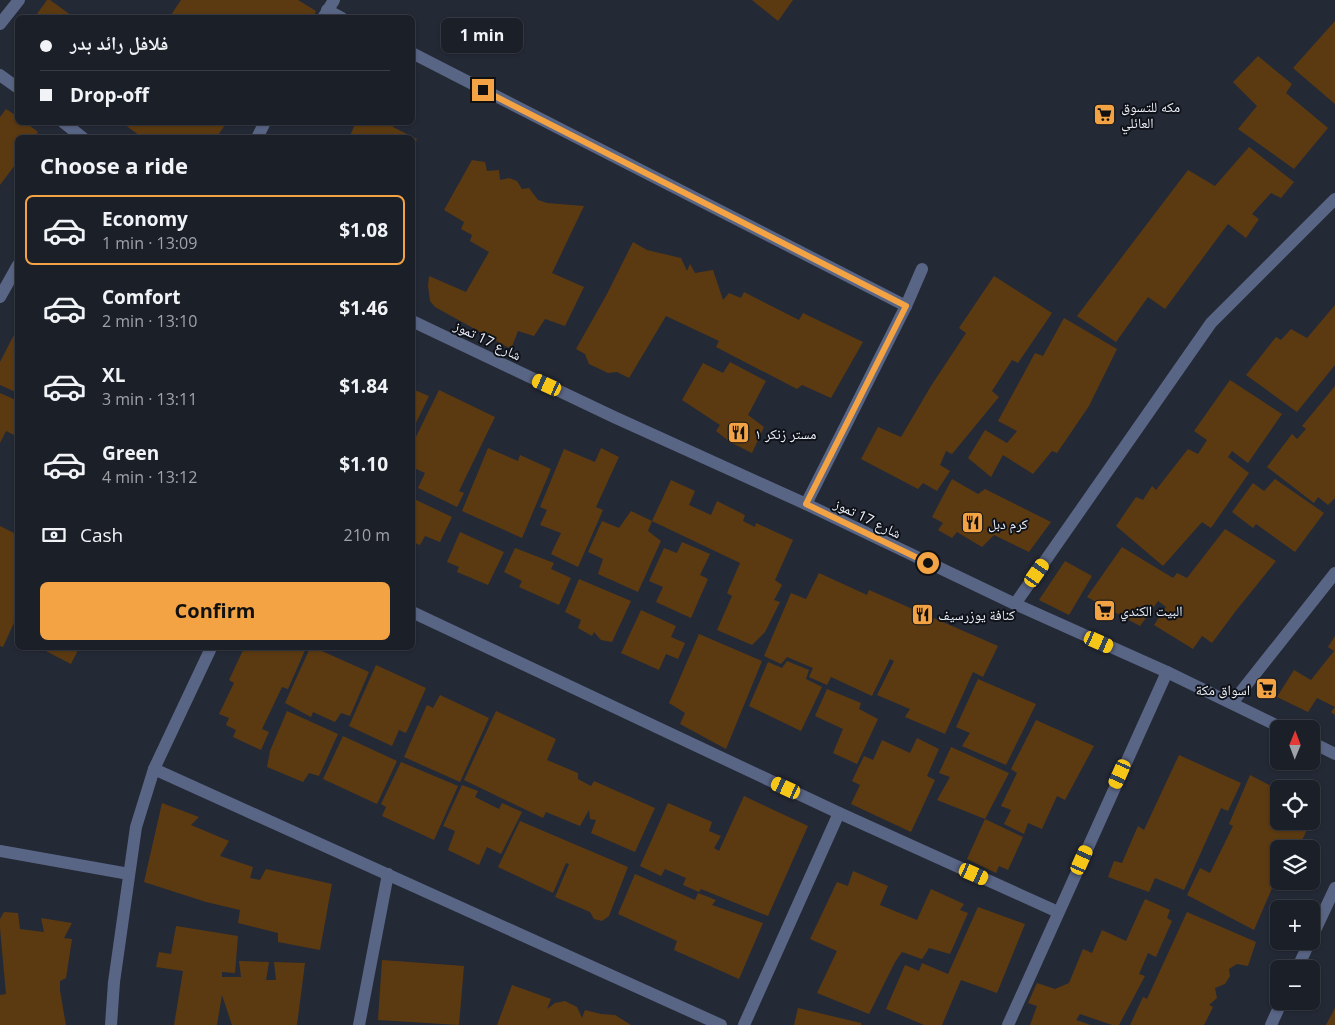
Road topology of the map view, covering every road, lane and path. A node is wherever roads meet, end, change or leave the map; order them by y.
1 (19, 0) edge
2 (0, 24) edge
3 (415, 55) edge
4 (0, 75) edge
5 (15, 86) edge
6 (67, 125) edge
7 (79, 135) edge
8 (1335, 199) edge
9 (15, 269) edge
10 (922, 269) dead end
11 (0, 296) edge
12 (906, 306) junction
13 (415, 322) edge
14 (806, 504) junction
15 (1335, 573) edge
16 (1015, 604) junction
17 (415, 613) edge
18 (210, 650) edge
19 (1167, 672) junction
20 (1232, 704) junction
21 (1270, 722) edge
22 (1320, 746) edge
23 (1335, 754) edge
24 (154, 769) junction
25 (839, 813) junction
26 (0, 851) edge
27 (129, 874) junction
28 (388, 874) junction
29 (1335, 888) edge
30 (1058, 912) junction
31 (1320, 920) edge
32 (1278, 1010) edge
33 (111, 1025) edge
34 (359, 1025) edge
35 (721, 1025) edge
36 (744, 1025) edge
37 (1008, 1025) edge
38 (1271, 1025) edge

1 - 2 street
3 - 12 street
4 - 5 street
6 - 7 street
8 - 16 street
9 - 11 street
10 - 12 street
12 - 14 street
13 - 14 street, شارع 17 تموز
14 - 16 street, شارع 17 تموز
15 - 20 street
16 - 19 street, شارع 17 تموز
17 - 25 street
18 - 24 street
19 - 20 street, شارع 17 تموز
19 - 30 street
20 - 21 street, شارع 17 تموز
22 - 23 street
24 - 27 street
24 - 28 street
25 - 30 street
25 - 36 street
26 - 27 street
27 - 33 street
28 - 34 street
28 - 35 street
29 - 31 street
30 - 37 street
32 - 38 street

